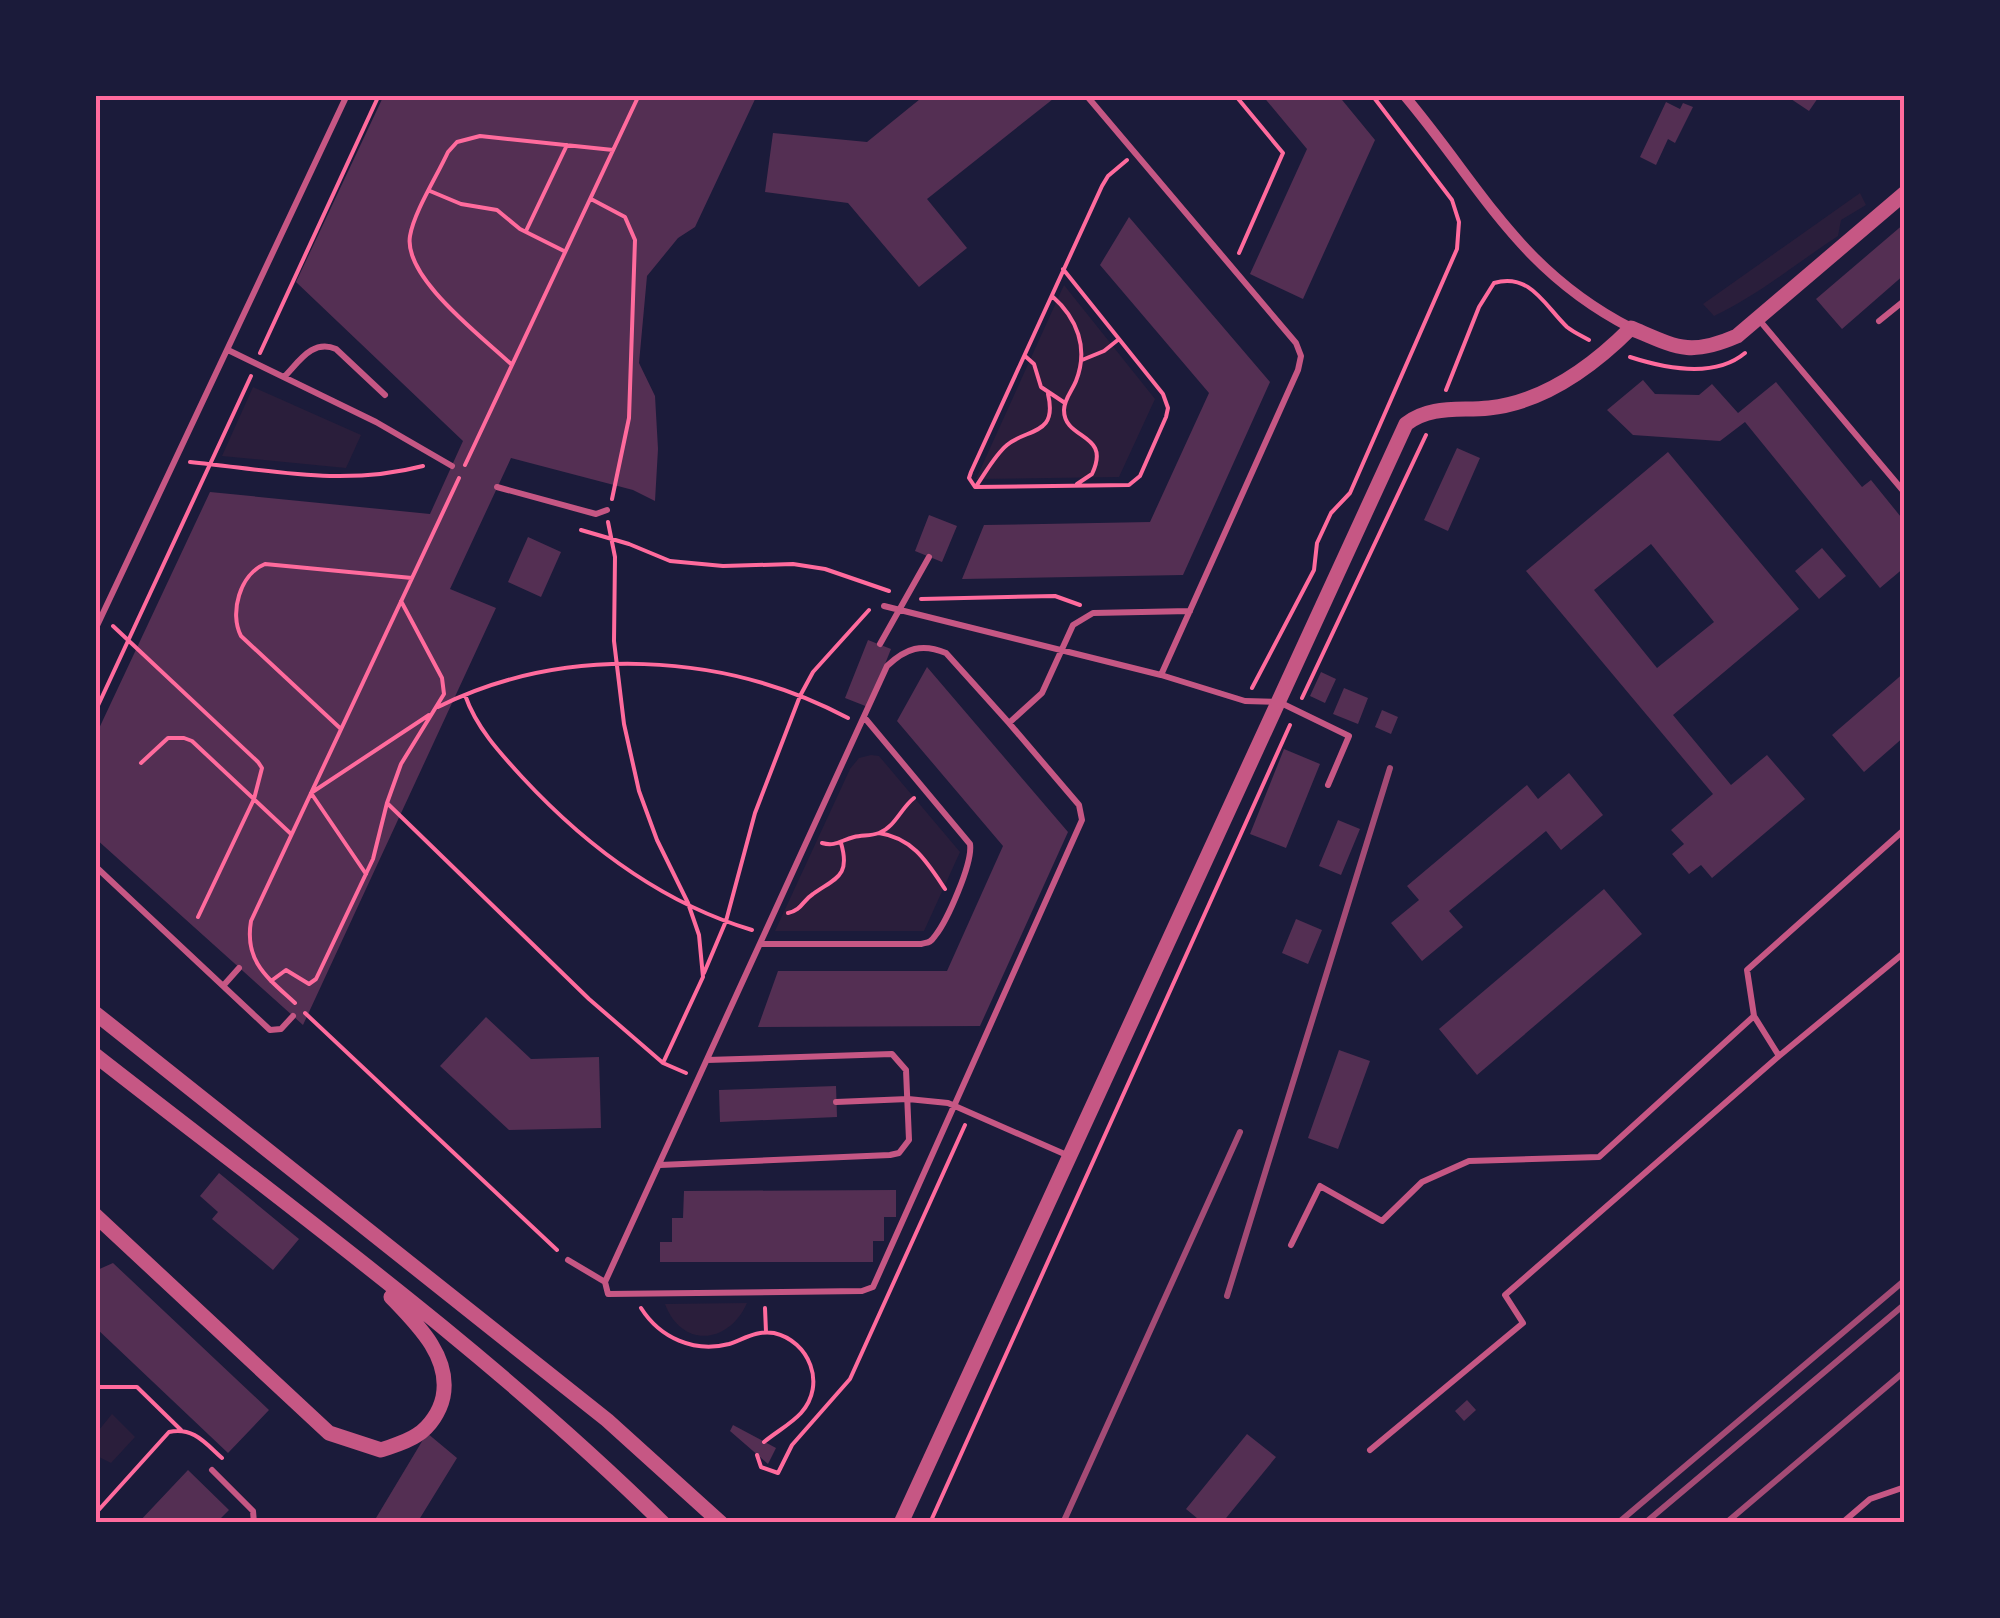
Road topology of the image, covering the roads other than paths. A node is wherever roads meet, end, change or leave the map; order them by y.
1 (347, 95) edge
2 (1086, 95) edge
3 (1404, 95) edge
4 (1905, 194) edge
5 (1905, 300) edge
6 (1759, 320) junction
7 (1879, 321) dead end
8 (1631, 328) junction
9 (228, 350) junction
10 (284, 378) junction
11 (385, 395) dead end
12 (452, 466) dead end
13 (497, 487) dead end
14 (1905, 493) edge
15 (606, 512) road end
16 (929, 557) dead end
17 (884, 606) dead end
18 (900, 610) junction
19 (1190, 611) junction
20 (95, 630) edge
21 (880, 644) dead end
22 (1062, 650) junction
23 (1161, 676) junction
24 (1279, 702) junction
25 (863, 720) junction
26 (1010, 723) junction
27 (1328, 784) dead end
28 (1905, 829) edge
29 (95, 866) edge
30 (760, 944) junction
31 (1905, 952) edge
32 (239, 968) dead end
33 (223, 986) junction
34 (95, 1013) edge
35 (293, 1016) dead end
36 (1754, 1016) junction
37 (95, 1054) edge
38 (1780, 1056) junction
39 (707, 1060) junction
40 (908, 1098) junction
41 (836, 1102) dead end
42 (953, 1105) junction
43 (1070, 1156) junction
44 (660, 1164) junction
45 (95, 1215) edge
46 (1291, 1245) dead end
47 (354, 1258) junction
48 (568, 1260) road end
49 (605, 1282) junction
50 (1370, 1450) dead end
51 (212, 1470) dead end
52 (1905, 1488) edge
53 (254, 1523) edge
54 (663, 1523) edge
55 (722, 1523) edge
56 (902, 1523) edge
57 (1842, 1523) edge

1 - 9 lane
2 - 19 lane
3 - 8 street
4 - 6 street
5 - 7 lane
6 - 8 street
6 - 14 lane
8 - 24 street
9 - 10 lane
9 - 20 lane
10 - 11 lane
10 - 12 lane
13 - 15 lane
16 - 18 lane
17 - 18 lane
18 - 21 lane
18 - 22 lane
19 - 22 lane
19 - 23 lane
22 - 23 lane
22 - 26 lane
23 - 24 lane
24 - 27 lane
24 - 43 street
25 - 26 lane
25 - 30 lane
25 - 30 lane
26 - 42 lane
28 - 36 lane
29 - 33 lane
30 - 39 lane
31 - 38 lane
32 - 33 lane
33 - 35 lane
34 - 55 street
36 - 38 lane
36 - 46 lane
37 - 47 street
38 - 50 lane
39 - 40 lane
39 - 44 lane
40 - 41 lane
40 - 42 lane
40 - 44 lane
42 - 43 lane
42 - 49 lane
43 - 56 street
44 - 49 lane
45 - 47 street
47 - 54 street
48 - 49 lane
51 - 53 lane
52 - 57 lane

